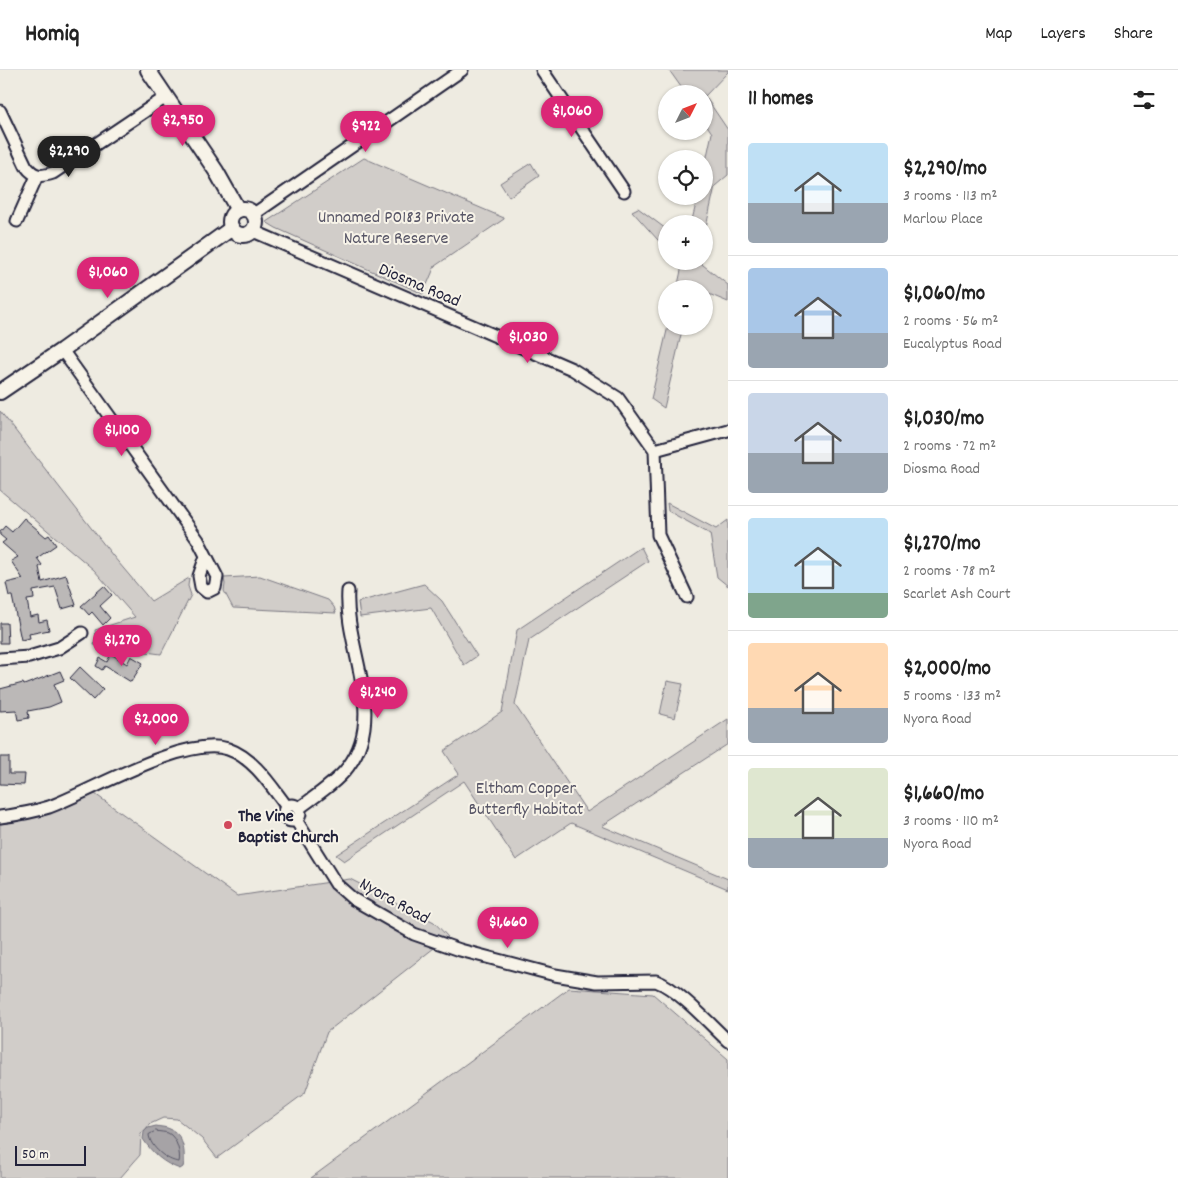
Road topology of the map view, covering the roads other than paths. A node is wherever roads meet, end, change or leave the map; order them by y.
1 (148, 70) edge
2 (462, 70) edge
3 (542, 70) edge
4 (166, 97) junction
5 (0, 111) edge
6 (37, 176) junction
7 (624, 191) dead end
8 (238, 210) junction
9 (254, 214) junction
10 (17, 221) dead end
11 (232, 228) junction
12 (253, 231) junction
13 (62, 350) junction
14 (0, 392) edge
15 (728, 430) edge
16 (655, 450) junction
17 (206, 556) dead end
18 (348, 591) dead end
19 (687, 597) dead end
20 (82, 633) dead end
21 (0, 660) edge
22 (294, 812) junction
23 (0, 817) edge
24 (728, 1041) edge

1 - 4 street
2 - 9 street
3 - 7 street
4 - 6 street
4 - 8 street
5 - 6 street
6 - 10 street
8 - 9 street
8 - 11 street
9 - 12 street
11 - 12 street
11 - 13 street
12 - 16 street, Diosma Road
13 - 14 street
13 - 17 street
15 - 16 street
16 - 19 street
18 - 22 street
20 - 21 street
22 - 23 street, Nyora Road
22 - 24 street, Nyora Road

